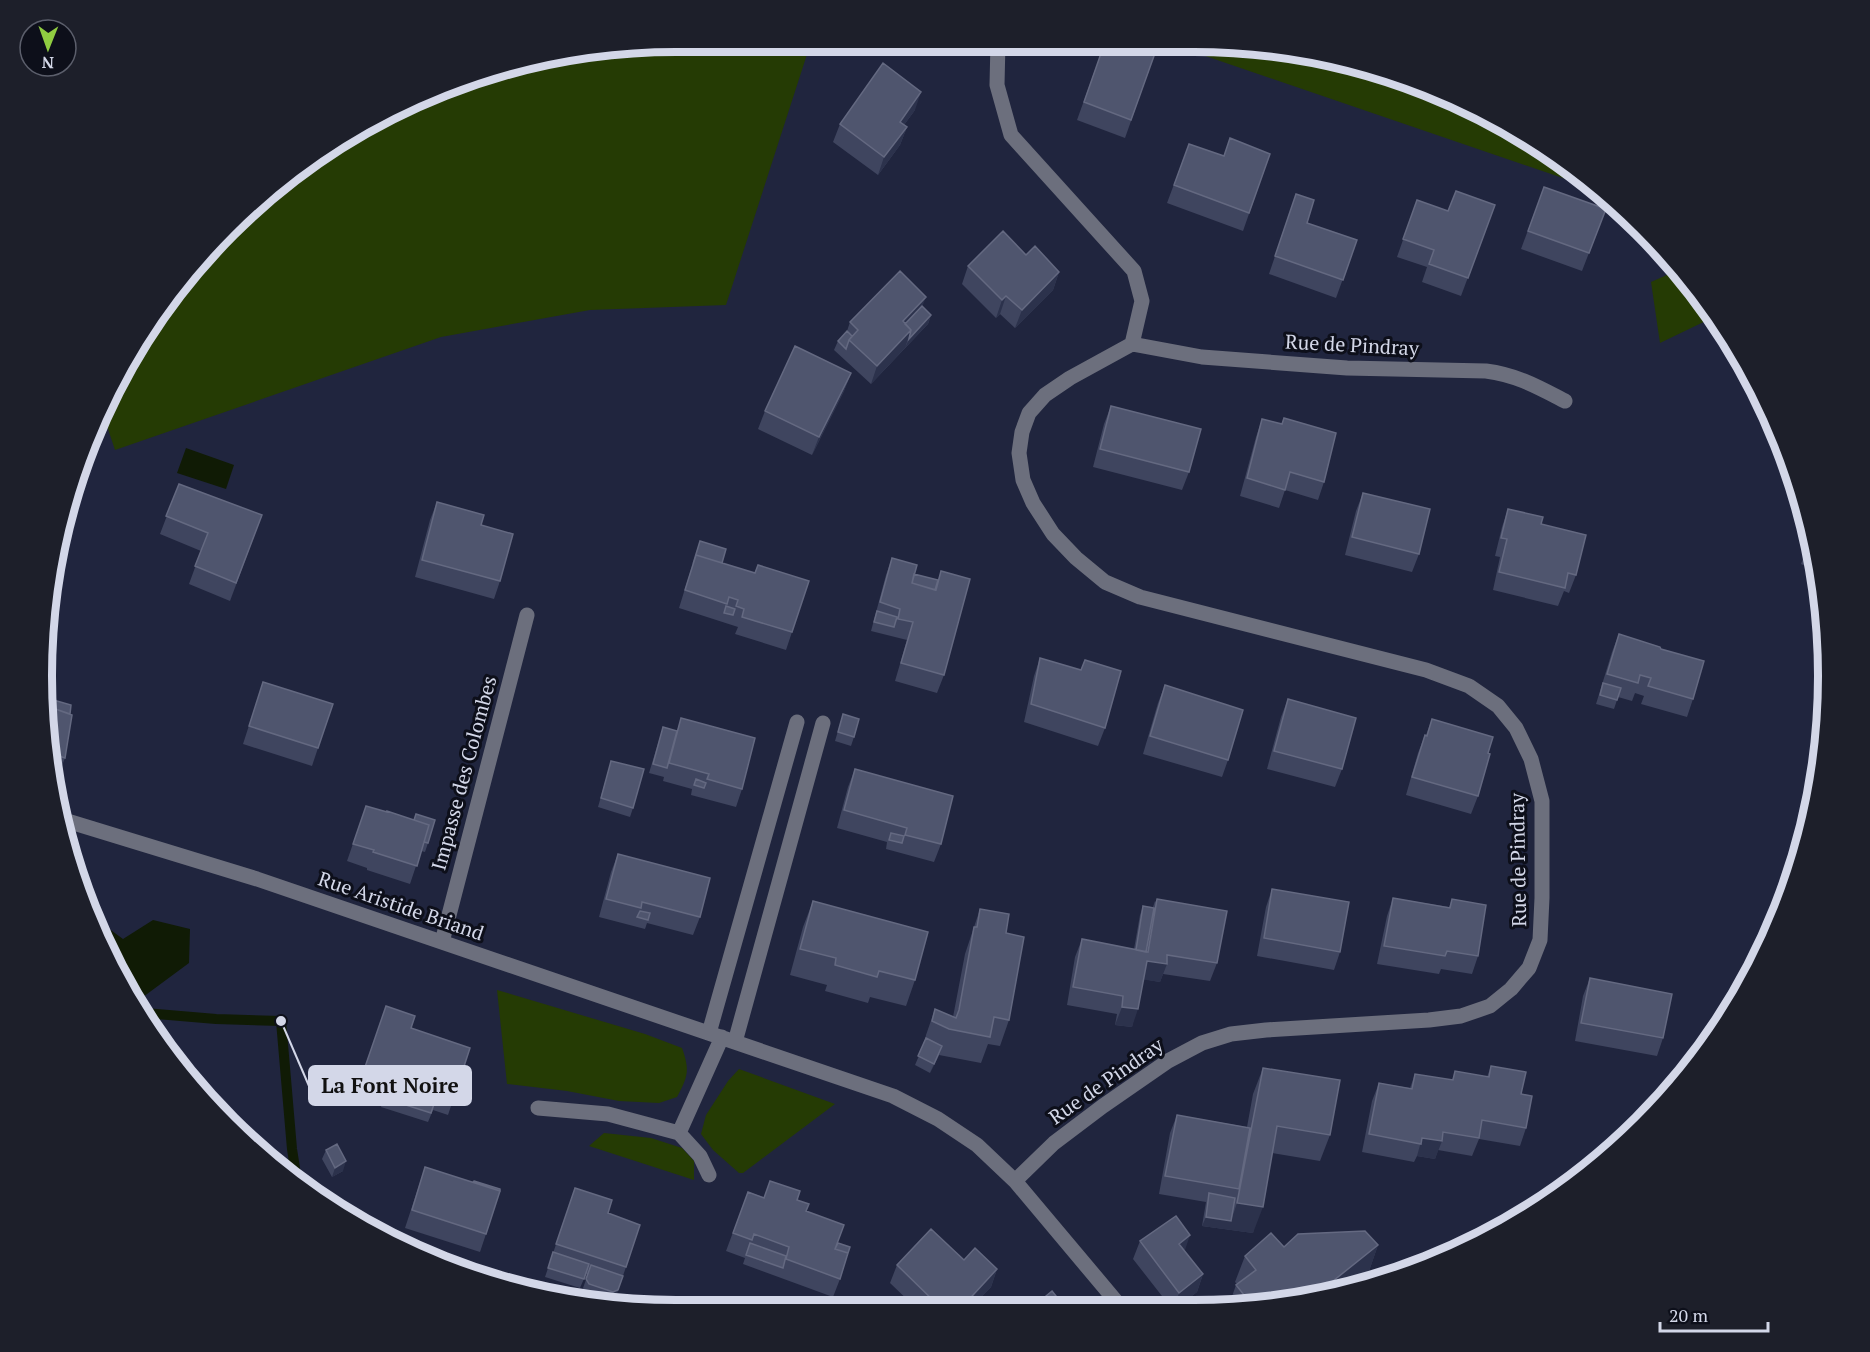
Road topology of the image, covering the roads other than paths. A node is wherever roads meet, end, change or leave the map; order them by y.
1 (998, 52) edge
2 (1132, 344) junction
3 (1565, 401) dead end
4 (527, 615) dead end
5 (797, 722) dead end
6 (823, 723) dead end
7 (70, 822) edge
8 (442, 942) junction
9 (722, 1037) junction
10 (538, 1108) dead end
11 (680, 1133) junction
12 (709, 1174) dead end
13 (1015, 1181) junction
14 (1116, 1300) edge

1 - 2 street
2 - 3 street, Rue de Pindray
2 - 13 street, Rue de Pindray
4 - 8 street, Impasse des Colombes
5 - 9 street
6 - 9 street
7 - 8 street, Rue Aristide Briand
8 - 9 street, Rue Aristide Briand
9 - 11 street
9 - 13 street, Rue Aristide Briand
10 - 11 street
11 - 12 street
13 - 14 street, Rue Aristide Briand

